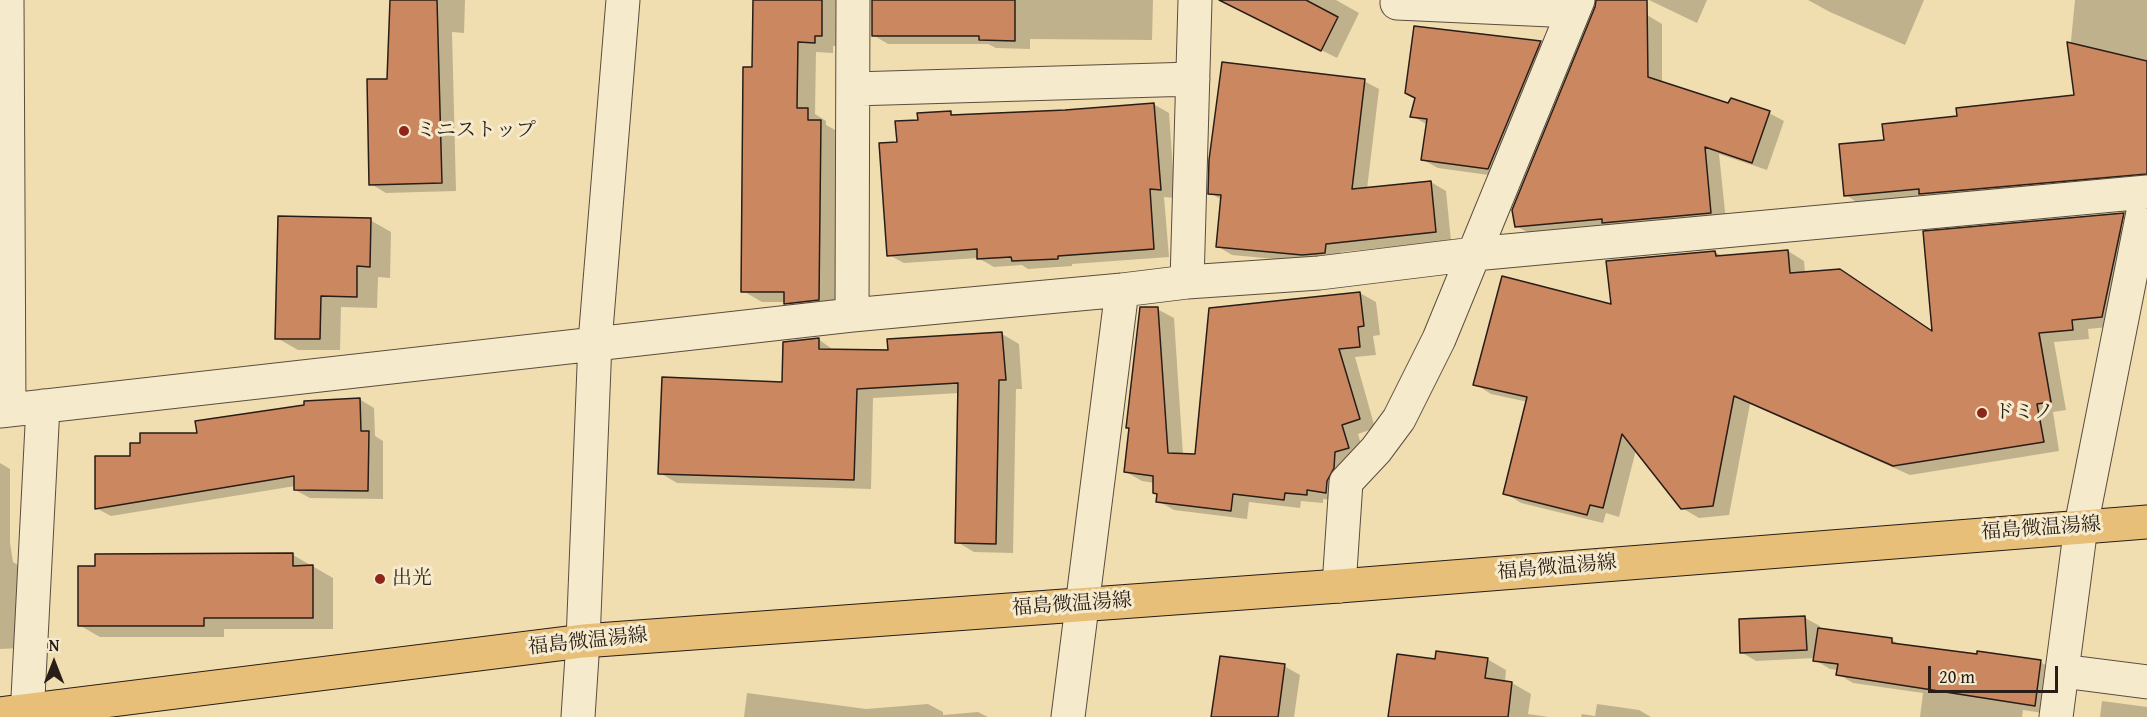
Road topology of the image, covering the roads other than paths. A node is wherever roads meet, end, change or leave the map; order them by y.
1 (7, 0) edge
2 (623, 0) edge
3 (853, 0) edge
4 (1195, 0) edge
5 (1397, 3) dead end
6 (1575, 5) edge
7 (1193, 79) junction
8 (853, 89) junction
9 (2147, 192) edge
10 (4, 201) edge
11 (1474, 254) junction
12 (1187, 282) junction
13 (1122, 290) junction
14 (852, 315) junction
15 (596, 342) junction
16 (43, 406) junction
17 (4, 411) edge
18 (2147, 522) edge
19 (2081, 526) junction
20 (1339, 586) junction
21 (1084, 604) junction
22 (584, 641) junction
23 (2062, 671) junction
24 (2147, 681) edge
25 (18, 714) edge
26 (578, 717) edge
27 (1068, 717) edge
28 (2055, 717) edge

1 - 10 street
2 - 15 street
3 - 8 street
4 - 7 street
5 - 6 street
6 - 11 street
7 - 8 street
7 - 12 street
8 - 14 street
9 - 11 street
9 - 19 street
10 - 17 street
11 - 12 street
11 - 20 street
12 - 13 street
13 - 14 street
13 - 21 street
14 - 15 street
15 - 16 street
15 - 22 street
16 - 17 street
16 - 25 street
18 - 19 main road, 福島微温湯線
19 - 20 main road, 福島微温湯線
19 - 23 street
20 - 21 main road, 福島微温湯線
21 - 22 main road, 福島微温湯線
21 - 27 street
22 - 25 main road, 福島微温湯線
22 - 26 street
23 - 24 street
23 - 28 street

